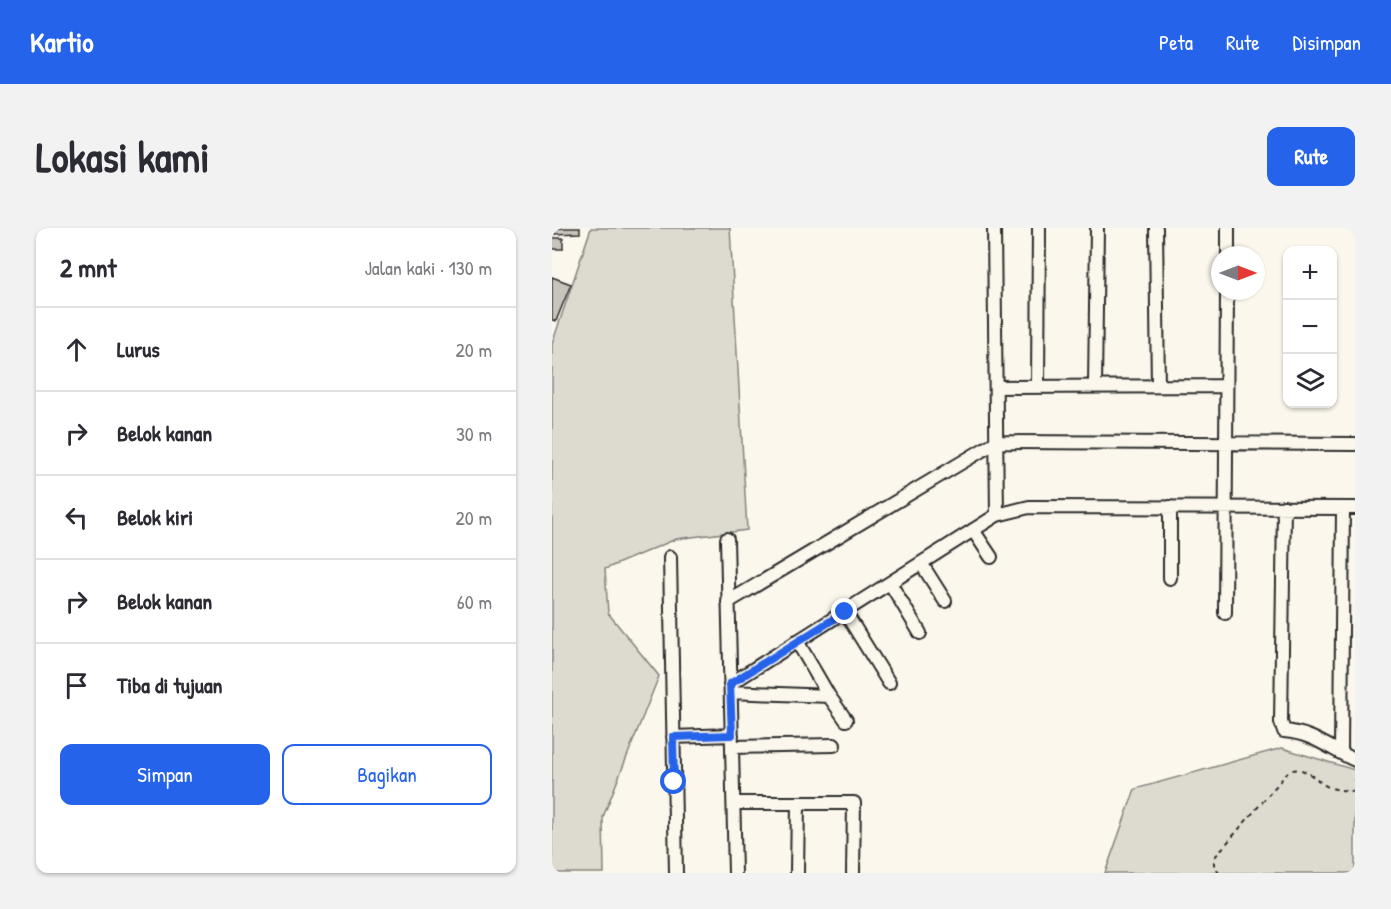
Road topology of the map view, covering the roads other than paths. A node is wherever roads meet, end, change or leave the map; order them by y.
1 (994, 228) edge
2 (1039, 228) edge
3 (1097, 228) edge
4 (1156, 228) edge
5 (1228, 228) edge
6 (1228, 246) edge
7 (1227, 300) edge
8 (1038, 386) junction
9 (1095, 386) junction
10 (1158, 386) junction
11 (1226, 386) junction
12 (996, 387) junction
13 (996, 442) junction
14 (1226, 442) junction
15 (1355, 444) edge
16 (1170, 507) junction
17 (1225, 507) junction
18 (1284, 507) junction
19 (1349, 508) edge
20 (997, 515) junction
21 (973, 530) junction
22 (727, 540) dead end
23 (670, 557) dead end
24 (991, 557) dead end
25 (921, 563) junction
26 (1170, 578) dead end
27 (890, 583) junction
28 (945, 601) dead end
29 (728, 602) junction
30 (845, 612) junction
31 (1225, 614) dead end
32 (920, 633) dead end
33 (796, 641) junction
34 (889, 683) dead end
35 (730, 688) junction
36 (829, 696) junction
37 (846, 720) dead end
38 (673, 737) junction
39 (732, 741) junction
40 (834, 745) dead end
41 (1341, 752) junction
42 (1355, 760) edge
43 (734, 803) junction
44 (798, 803) junction
45 (676, 873) edge
46 (735, 873) edge
47 (797, 873) edge
48 (853, 873) edge

1 - 12 street
2 - 8 street
3 - 9 street
4 - 10 street
5 - 6 street
7 - 11 street
8 - 9 street
8 - 12 street
9 - 10 street
10 - 11 street
11 - 14 street
12 - 13 street
13 - 14 street
13 - 20 street
13 - 29 street
14 - 15 street
14 - 17 street
16 - 17 street
16 - 20 street
16 - 26 street
17 - 18 street
17 - 31 street
18 - 19 street
18 - 41 street
19 - 41 street
20 - 21 street
21 - 24 street
21 - 25 street
22 - 29 street
23 - 38 street
25 - 27 street
25 - 28 street
27 - 30 street
27 - 32 street
29 - 35 street
30 - 33 street
30 - 34 street
33 - 35 street
33 - 36 street
35 - 36 street
35 - 39 street
36 - 37 street
38 - 39 street
38 - 45 street
39 - 40 street
39 - 43 street
41 - 42 street
43 - 44 street
43 - 46 street
44 - 47 street
44 - 48 street

